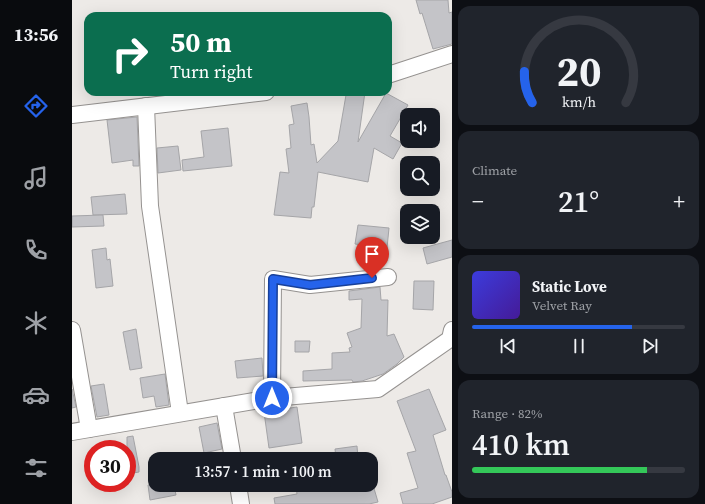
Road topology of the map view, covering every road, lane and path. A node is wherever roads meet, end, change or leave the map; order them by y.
1 (452, 54) edge
2 (392, 74) edge
3 (232, 96) edge
4 (146, 106) junction
5 (72, 115) edge
6 (388, 276) dead end
7 (72, 330) edge
8 (451, 336) edge
9 (272, 398) junction
10 (224, 406) junction
11 (180, 413) junction
12 (89, 429) junction
13 (72, 432) edge
14 (232, 452) edge
15 (239, 492) edge
16 (241, 504) edge

1 - 2 street
3 - 4 street
4 - 5 street
4 - 11 street
6 - 9 street
7 - 12 street
8 - 9 street
9 - 10 street
10 - 11 street
10 - 14 street
11 - 12 street
12 - 13 street
15 - 16 street

